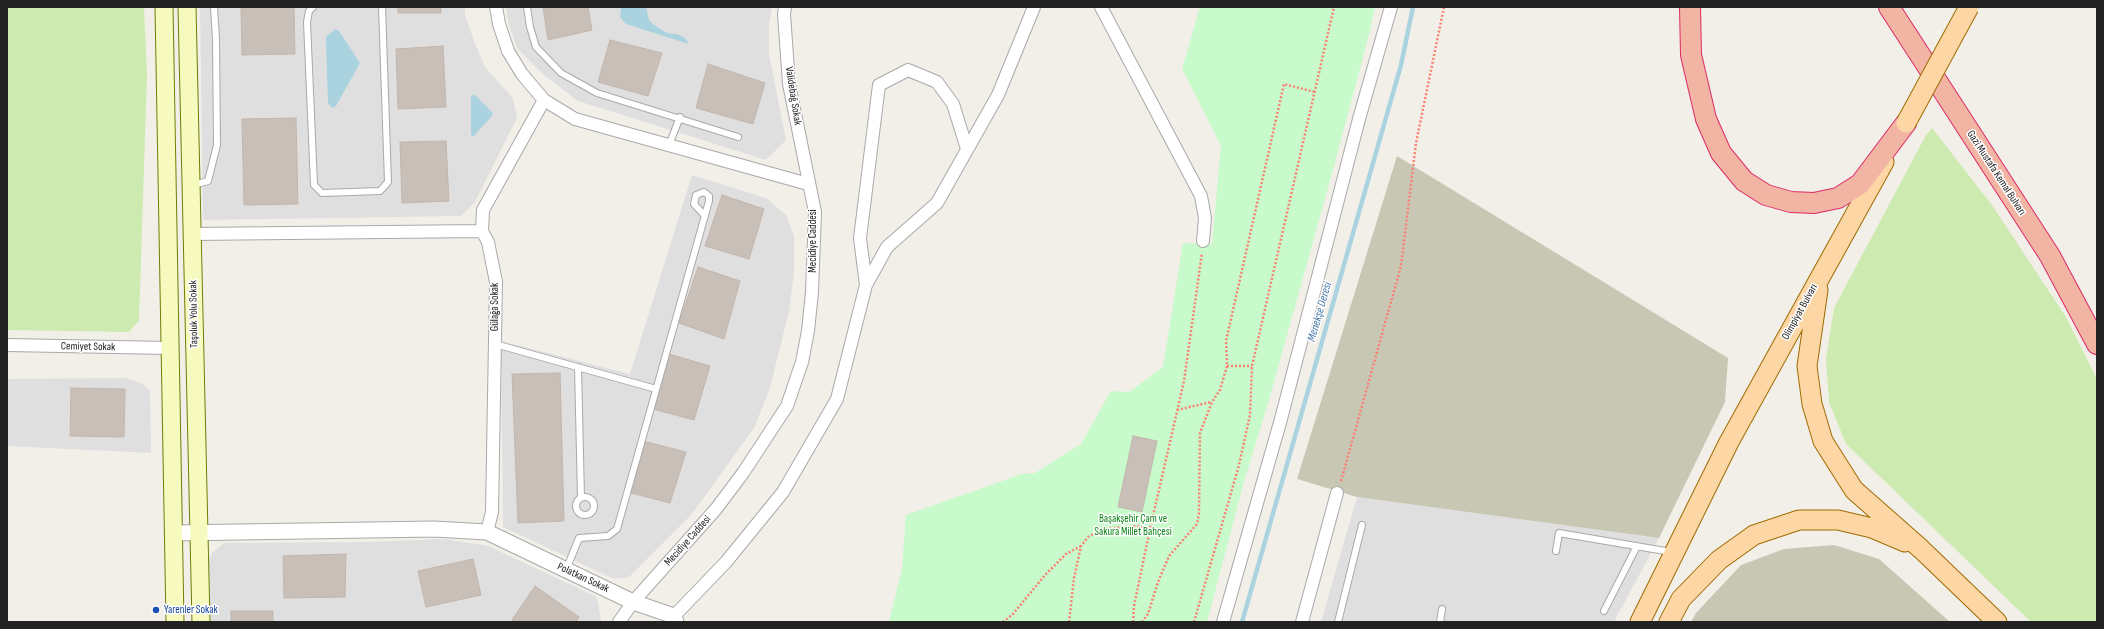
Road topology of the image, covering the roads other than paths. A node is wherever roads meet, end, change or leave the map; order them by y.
1 (164, 7) edge
2 (187, 7) edge
3 (214, 7) edge
4 (313, 7) edge
5 (382, 7) edge
6 (496, 7) edge
7 (527, 7) edge
8 (785, 7) edge
9 (1034, 7) edge
10 (1102, 7) edge
11 (1391, 7) edge
12 (1690, 7) edge
13 (1889, 7) edge
14 (1969, 7) edge
15 (544, 100) junction
16 (680, 118) junction
17 (1906, 123) junction
18 (738, 137) dead end
19 (670, 145) junction
20 (967, 149) junction
21 (808, 184) junction
22 (191, 185) junction
23 (705, 216) dead end
24 (482, 231) junction
25 (192, 234) junction
26 (1203, 241) road end
27 (1820, 278) junction
28 (866, 285) junction
29 (495, 344) junction
30 (2097, 344) edge
31 (7, 345) edge
32 (169, 348) junction
33 (578, 367) junction
34 (656, 389) junction
35 (1337, 493) road end
36 (581, 498) dead end
37 (1362, 525) dead end
38 (199, 532) junction
39 (487, 532) junction
40 (173, 533) junction
41 (1637, 546) junction
42 (1921, 549) junction
43 (1556, 551) dead end
44 (1674, 552) junction
45 (566, 570) junction
46 (633, 602) junction
47 (1442, 609) dead end
48 (1604, 611) dead end
49 (675, 619) edge
50 (175, 622) edge
51 (201, 622) edge
52 (618, 622) edge
53 (1223, 622) edge
54 (1302, 622) edge
55 (1338, 622) edge
56 (1440, 622) edge
57 (1640, 622) edge
58 (1669, 622) edge
59 (1997, 622) edge

1 - 32 main road
2 - 22 main road, Taşoluk Yolu Sokak
3 - 22 lane
4 - 5 lane
6 - 15 street
7 - 16 lane
8 - 21 street, Validebağ Sokak
9 - 20 street
10 - 26 street
11 - 53 street
12 - 17 highway
13 - 30 highway, Gazi Mustafa Kemal Bulvarı
14 - 17 main road, Olimpiyat Bulvarı, bridge
15 - 19 street
15 - 24 street, Gülağa Sokak
16 - 18 lane
16 - 19 lane
17 - 27 main road, Olimpiyat Bulvarı
19 - 21 street
20 - 28 street
20 - 28 street
21 - 46 street, Mecidiye Caddesi
22 - 25 main road, Taşoluk Yolu Sokak
23 - 34 lane
24 - 25 street
24 - 29 street, Gülağa Sokak
25 - 38 main road, Taşoluk Yolu Sokak
27 - 42 main road
27 - 44 main road, Olimpiyat Bulvarı
28 - 49 street
29 - 33 lane
29 - 39 street, Gülağa Sokak
31 - 32 street, Cemiyet Sokak
32 - 40 main road
33 - 34 lane
33 - 36 lane
34 - 45 lane
35 - 54 street
37 - 55 lane
38 - 39 street
38 - 40 street
38 - 51 main road, Taşoluk Yolu Sokak
39 - 45 street, Polatkan Sokak
40 - 50 main road
41 - 43 lane
41 - 44 lane
41 - 48 lane
42 - 58 main road
42 - 59 main road
44 - 57 main road, Olimpiyat Bulvarı
45 - 46 street, Polatkan Sokak
46 - 49 street, Polatkan Sokak
46 - 52 street, Mecidiye Caddesi
47 - 56 lane

